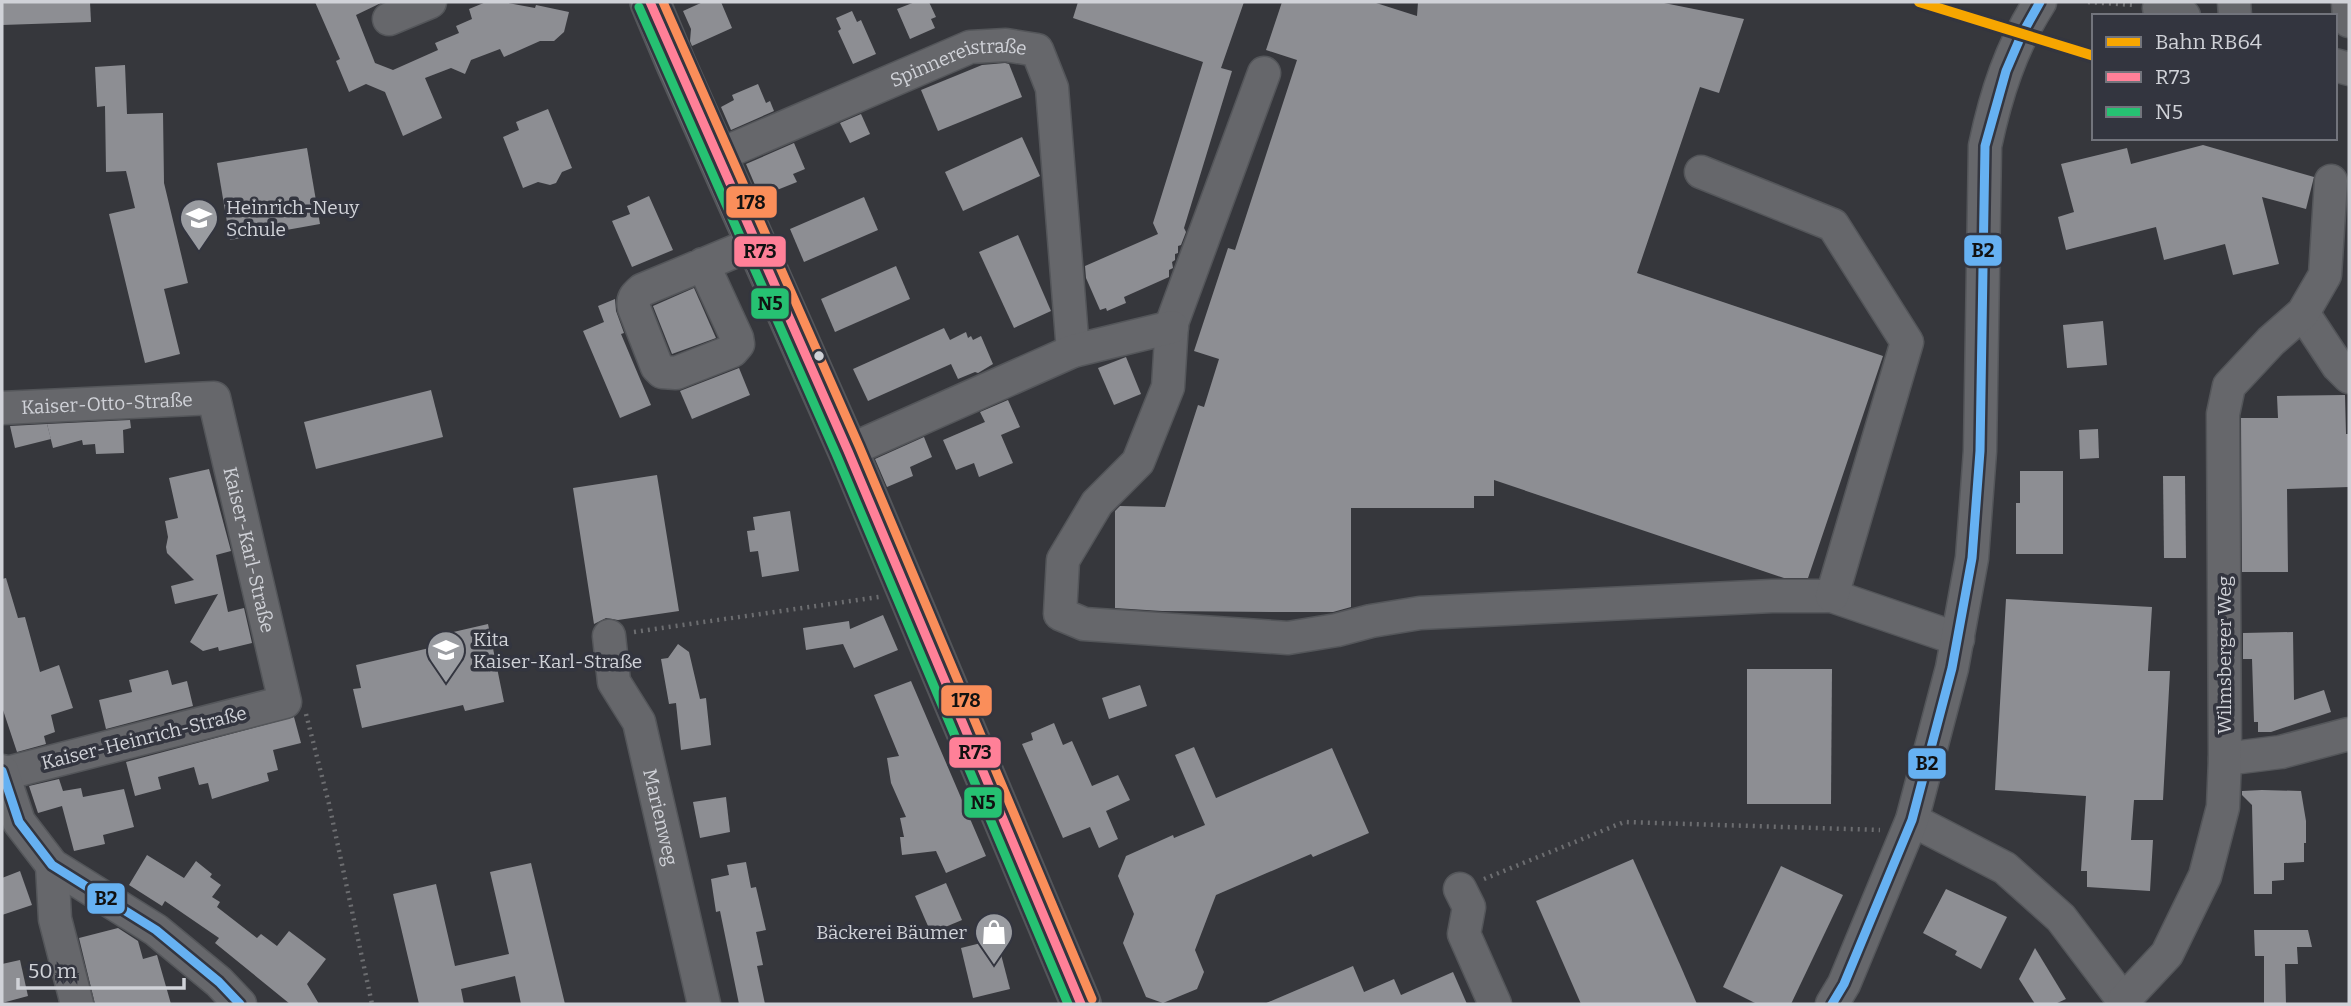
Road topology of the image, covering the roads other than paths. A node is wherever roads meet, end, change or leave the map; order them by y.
1 (430, 2) edge
2 (650, 2) edge
3 (2040, 2) edge
4 (2348, 2) edge
5 (388, 19) dead end
6 (2349, 21) edge
7 (1264, 72) dead end
8 (717, 156) junction
9 (1701, 172) dead end
10 (2331, 181) dead end
11 (755, 243) junction
12 (704, 264) dead end
13 (2303, 313) junction
14 (1172, 327) junction
15 (1073, 351) junction
16 (2349, 377) edge
17 (214, 398) joint
18 (2, 408) edge
19 (848, 451) junction
20 (1832, 596) junction
21 (609, 636) road end
22 (1958, 639) junction
23 (285, 702) joint
24 (2349, 734) edge
25 (2225, 759) junction
26 (2, 772) edge
27 (1910, 826) junction
28 (10, 827) edge
29 (52, 865) junction
30 (1467, 886) road end
31 (2125, 1002) edge
32 (77, 1004) edge
33 (240, 1004) edge
34 (704, 1004) edge
35 (1081, 1004) edge
36 (1495, 1004) edge
37 (1832, 1004) edge

1 - 5 street
2 - 8 main road
3 - 22 street
4 - 6 street
7 - 14 street
8 - 11 main road
8 - 15 street, Spinnereistraße
9 - 20 street
10 - 13 street, Wilmsberger Weg
11 - 12 street
11 - 19 main road
13 - 16 street
13 - 25 street, Wilmsberger Weg
14 - 15 street
14 - 20 street
15 - 19 street
17 - 18 street, Kaiser-Otto-Straße
17 - 23 street, Kaiser-Karl-Straße
19 - 35 main road
20 - 22 street
21 - 34 street, Marienweg
22 - 27 street
23 - 26 street, Kaiser-Heinrich-Straße
24 - 25 street
25 - 31 street, Wilmsberger Weg
26 - 28 street
27 - 31 street, Wilmsberger Weg
27 - 37 street
28 - 29 street
29 - 32 street
29 - 33 street
30 - 36 street

